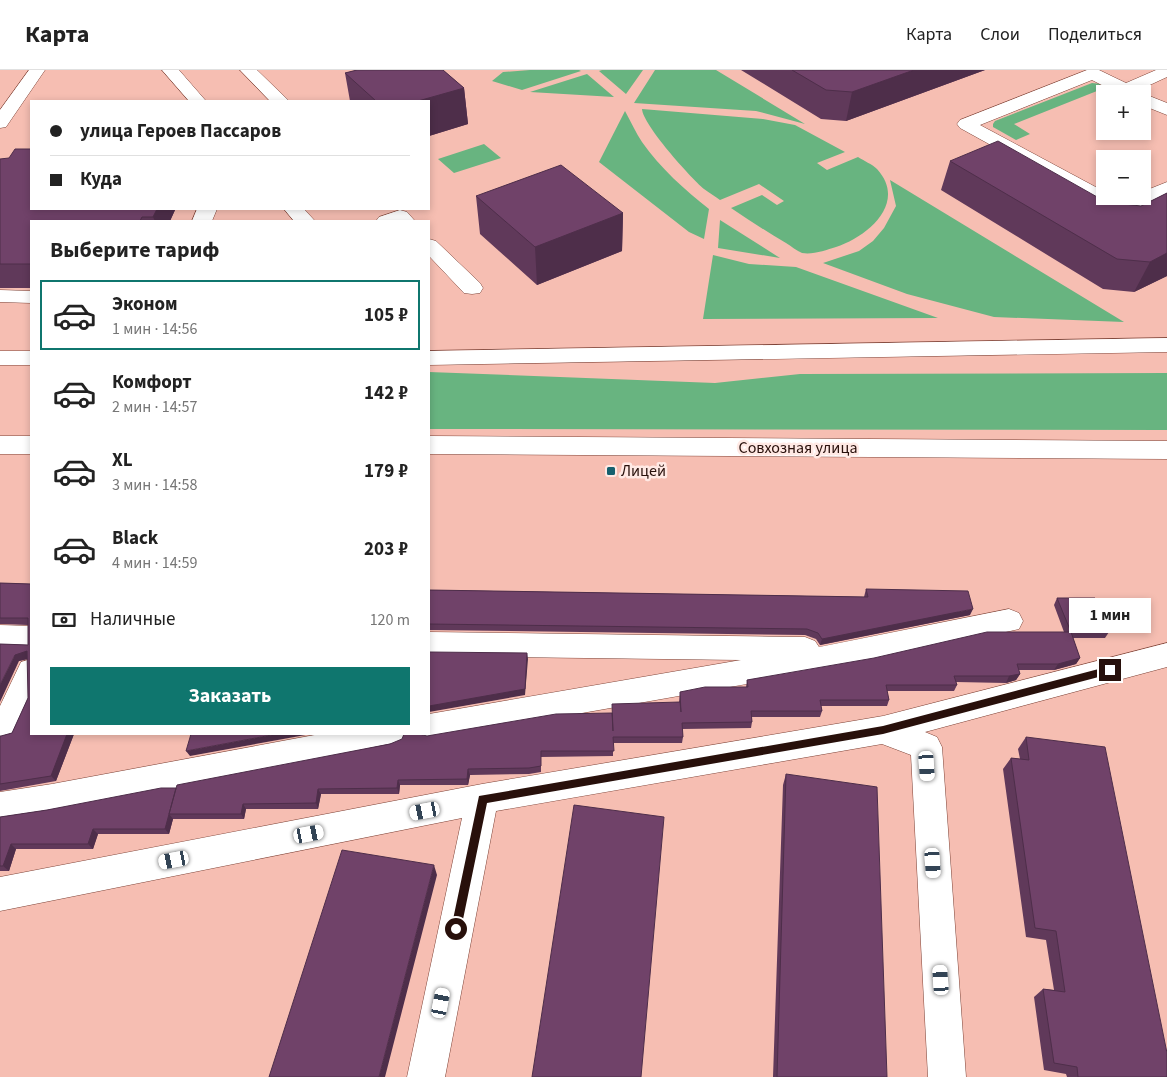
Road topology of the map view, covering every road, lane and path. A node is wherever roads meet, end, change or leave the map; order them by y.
1 (37, 70) edge
2 (170, 70) edge
3 (248, 70) edge
4 (1167, 71) edge
5 (1115, 85) edge
6 (1142, 85) edge
7 (197, 100) edge
8 (279, 100) edge
9 (1151, 102) edge
10 (1167, 110) edge
11 (0, 123) edge
12 (1167, 188) edge
13 (295, 210) edge
14 (304, 220) edge
15 (389, 220) edge
16 (404, 220) edge
17 (430, 246) edge
18 (472, 288) dead end
19 (0, 296) edge
20 (30, 296) edge
21 (1167, 345) edge
22 (0, 358) edge
23 (30, 358) edge
24 (430, 358) edge
25 (0, 444) edge
26 (30, 445) edge
27 (430, 445) edge
28 (1167, 450) edge
29 (1009, 621) dead end
30 (0, 638) edge
31 (30, 638) edge
32 (430, 644) edge
33 (871, 650) junction
34 (1167, 655) edge
35 (30, 673) edge
36 (6, 727) dead end
37 (430, 727) edge
38 (883, 730) junction
39 (386, 735) edge
40 (482, 800) junction
41 (0, 806) edge
42 (0, 894) edge
43 (426, 1077) edge
44 (947, 1077) edge

1 - 11 street
2 - 7 street
3 - 8 street
4 - 6 street
5 - 12 street
9 - 10 street
13 - 14 street
15 - 16 street
17 - 18 street
19 - 20 street
21 - 24 street
22 - 23 street
25 - 26 street
27 - 28 street, Совхозная улица
29 - 33 street
30 - 31 street
32 - 33 street
33 - 37 street
34 - 38 street
35 - 36 street
38 - 40 street
38 - 44 street
39 - 41 street
40 - 42 street
40 - 43 street

